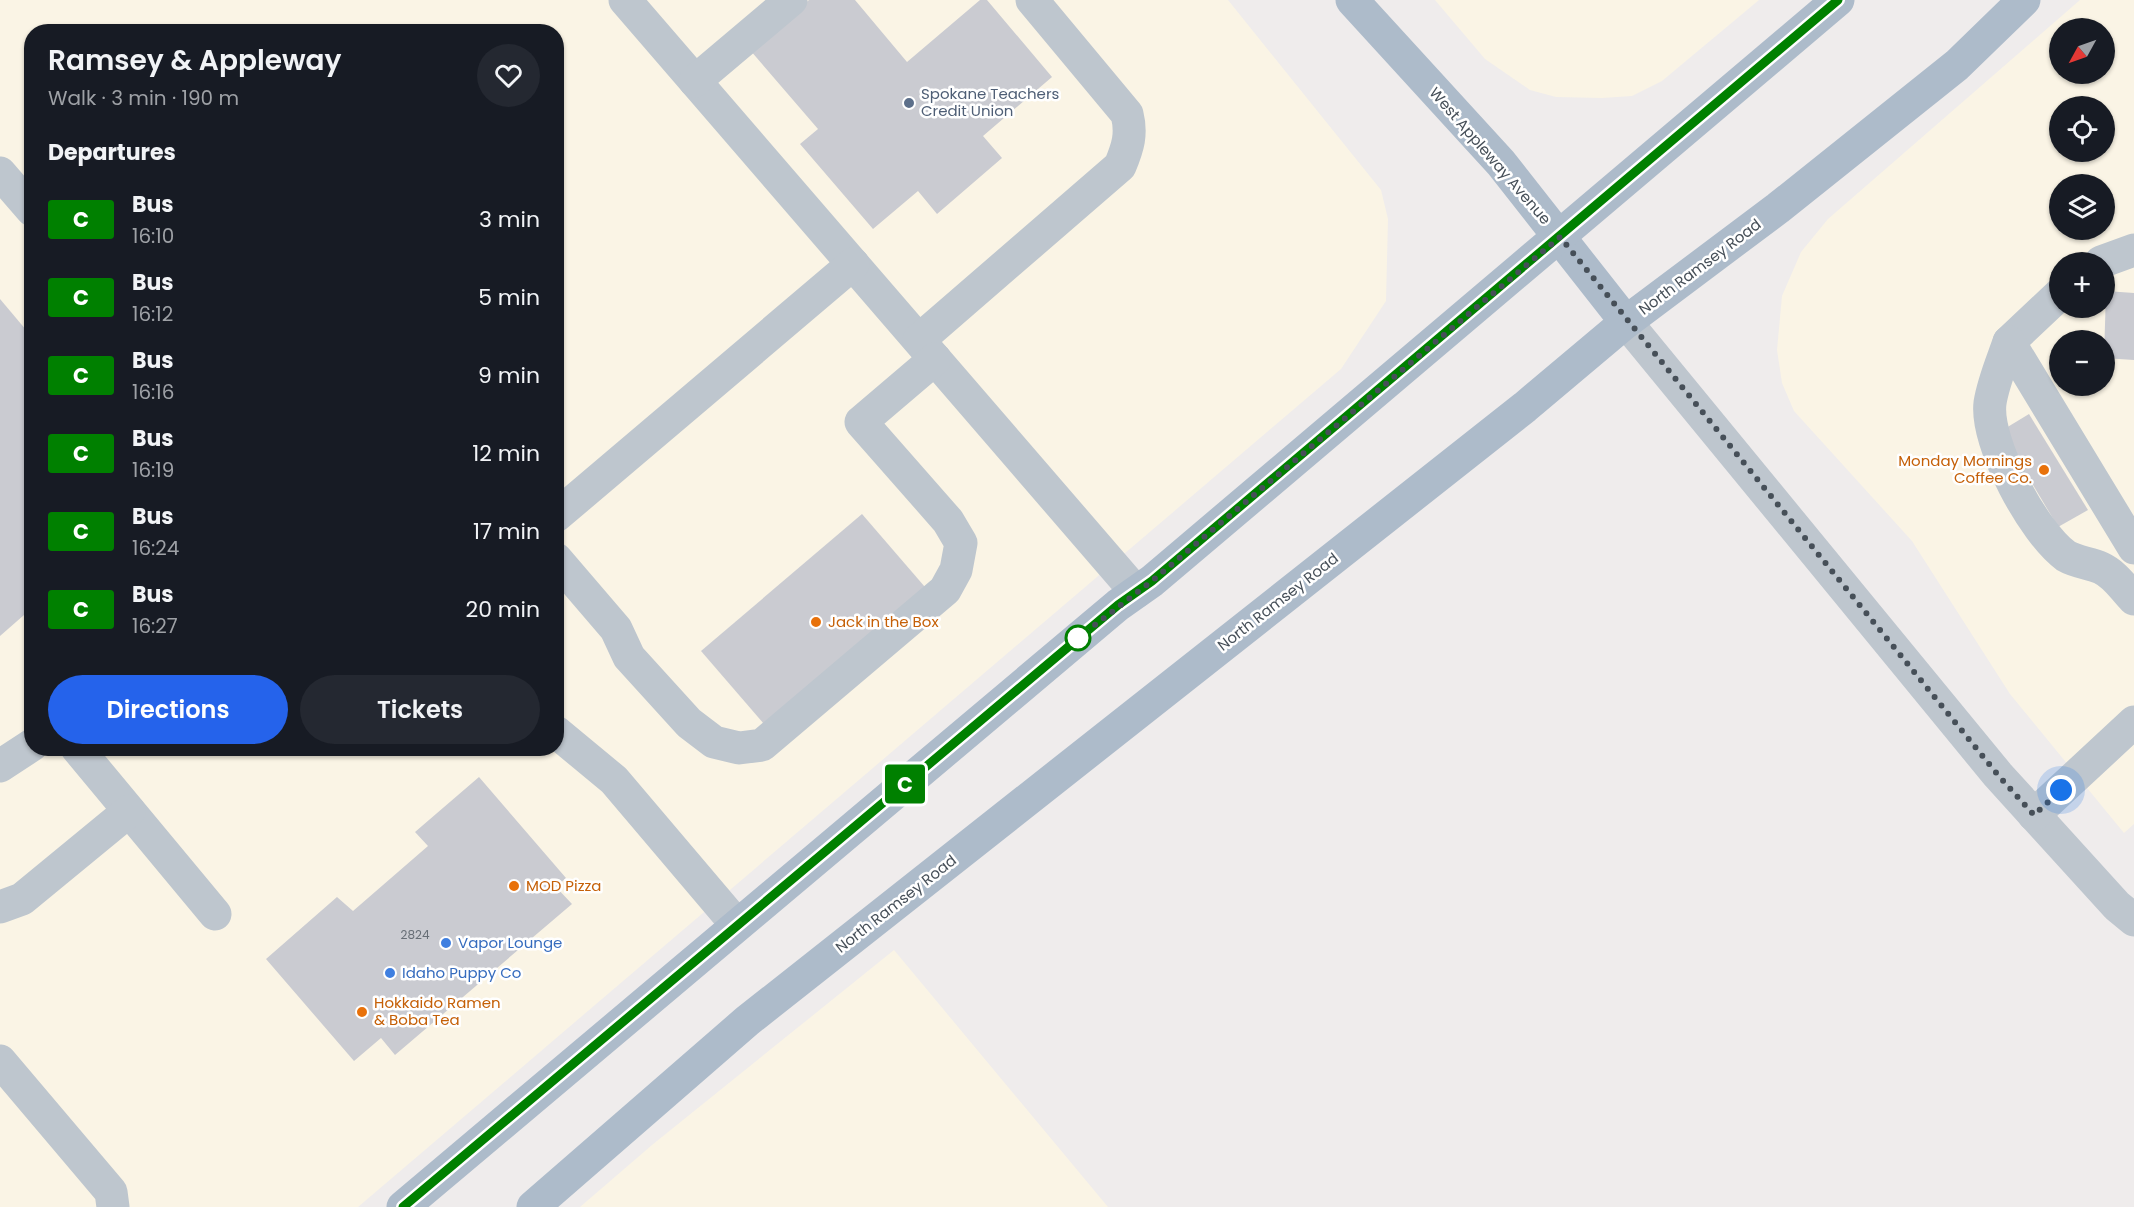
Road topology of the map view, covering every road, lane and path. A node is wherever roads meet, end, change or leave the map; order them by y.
1 (625, 0) edge
2 (791, 0) edge
3 (1032, 0) edge
4 (1352, 0) edge
5 (1838, 0) edge
6 (2024, 0) edge
7 (695, 81) junction
8 (0, 173) edge
9 (24, 201) edge
10 (1560, 237) junction
11 (2134, 250) edge
12 (2115, 257) edge
13 (853, 264) junction
14 (2049, 304) edge
15 (1626, 322) junction
16 (2009, 342) junction
17 (927, 350) junction
18 (564, 509) edge
19 (2134, 548) edge
20 (564, 568) edge
21 (1136, 592) junction
22 (2134, 599) edge
23 (2134, 722) edge
24 (564, 739) edge
25 (24, 750) edge
26 (84, 756) edge
27 (0, 766) edge
28 (129, 811) junction
29 (2034, 815) junction
30 (0, 907) edge
31 (215, 914) dead end
32 (2134, 920) edge
33 (737, 925) junction
34 (0, 1061) edge
35 (112, 1200) edge
36 (403, 1207) edge
37 (533, 1207) edge

1 - 7 street
2 - 7 street
3 - 17 street
4 - 10 main road, West Appleway Avenue
5 - 10 main road
6 - 15 main road, North Ramsey Road
7 - 13 street
8 - 9 street
10 - 15 main road, West Appleway Avenue
10 - 21 main road
11 - 12 street
13 - 17 street
13 - 18 street
14 - 16 street
15 - 29 street, West Appleway Avenue
15 - 37 main road, North Ramsey Road
16 - 19 street
16 - 22 street
17 - 20 street
17 - 21 street
21 - 33 main road
23 - 29 street
24 - 33 street
25 - 27 street
26 - 28 street
28 - 30 street
28 - 31 street
29 - 32 street, West Appleway Avenue
33 - 36 main road
34 - 35 street

